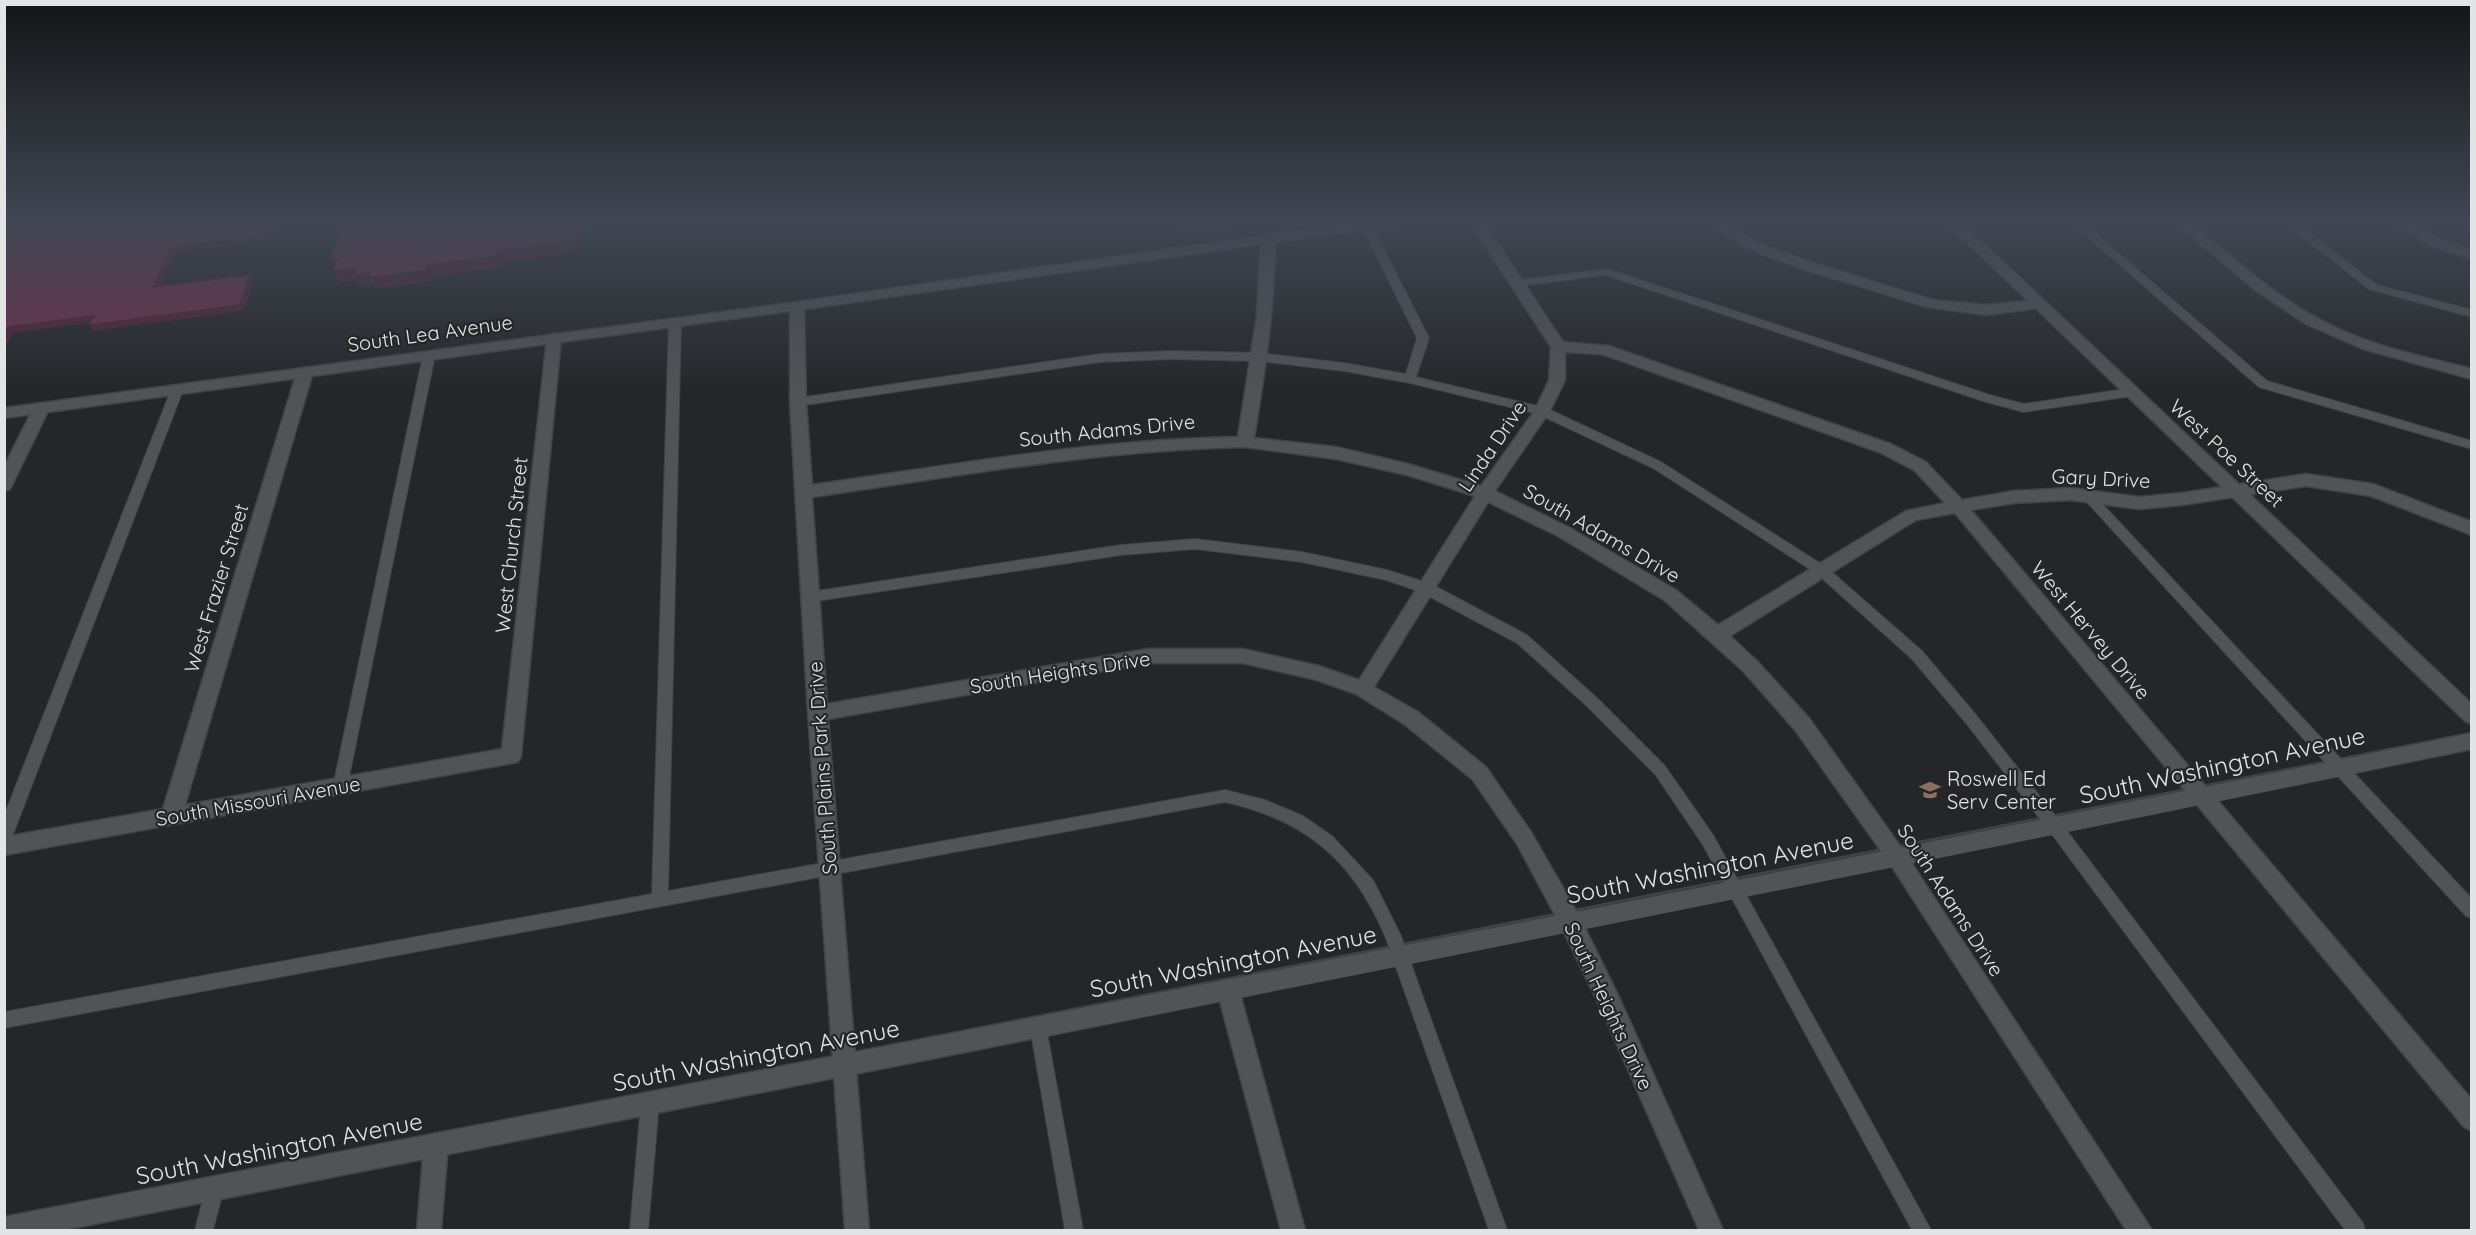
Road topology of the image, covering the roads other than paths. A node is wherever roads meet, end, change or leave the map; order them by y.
1 (987, 279) edge
2 (1269, 279) edge
3 (1393, 279) edge
4 (1516, 279) edge
5 (1557, 279) edge
6 (1624, 279) edge
7 (1849, 279) edge
8 (2012, 279) edge
9 (2140, 279) edge
10 (2251, 279) edge
11 (2362, 279) edge
12 (1519, 283) junction
13 (2038, 304) junction
14 (797, 306) junction
15 (2472, 314) edge
16 (675, 321) junction
17 (554, 338) junction
18 (1558, 347) junction
19 (429, 355) junction
20 (1260, 357) junction
21 (305, 372) junction
22 (2472, 375) edge
23 (1410, 379) junction
24 (177, 390) junction
25 (2132, 392) junction
26 (798, 402) junction
27 (41, 409) junction
28 (1542, 411) junction
29 (4, 413) edge
30 (1245, 442) junction
31 (2472, 445) edge
32 (4, 485) edge
33 (2236, 490) junction
34 (804, 492) junction
35 (1485, 493) junction
36 (2088, 497) junction
37 (1958, 506) junction
38 (2472, 529) edge
39 (1821, 570) junction
40 (1426, 588) junction
41 (810, 597) junction
42 (1717, 635) junction
43 (1363, 689) junction
44 (818, 713) junction
45 (2472, 716) edge
46 (2472, 741) edge
47 (511, 756) joint
48 (2338, 768) junction
49 (340, 787) junction
50 (2201, 797) junction
51 (171, 817) junction
52 (2056, 828) junction
53 (4, 837) edge
54 (4, 846) edge
55 (1898, 859) junction
56 (829, 869) junction
57 (1734, 890) junction
58 (660, 900) junction
59 (2472, 911) edge
60 (1570, 921) junction
61 (1399, 955) junction
62 (1228, 990) junction
63 (4, 1020) edge
64 (1038, 1027) junction
65 (845, 1065) junction
66 (650, 1103) junction
67 (2472, 1119) edge
68 (436, 1145) junction
69 (215, 1188) junction
70 (4, 1230) edge
71 (204, 1230) edge
72 (429, 1230) edge
73 (639, 1230) edge
74 (857, 1230) edge
75 (1074, 1230) edge
76 (1293, 1230) edge
77 (1498, 1230) edge
78 (1712, 1230) edge
79 (1922, 1230) edge
80 (2140, 1230) edge
81 (2356, 1230) edge

1 - 14 street, South Lea Avenue
2 - 20 street
3 - 23 lane
4 - 12 street
5 - 12 lane
6 - 25 lane
7 - 13 street
8 - 13 street, West Poe Street
9 - 31 lane
10 - 22 street
11 - 15 lane
12 - 18 street
13 - 25 street, West Poe Street
14 - 16 street, South Lea Avenue
14 - 26 street, South Plains Park Drive
16 - 17 street, South Lea Avenue
16 - 58 lane
17 - 19 street, South Lea Avenue
17 - 47 street, West Church Street
18 - 28 street, Linda Drive
18 - 37 street, West Hervey Drive
19 - 21 street, South Lea Avenue
19 - 49 lane
20 - 23 lane
20 - 26 lane
20 - 30 street
21 - 24 street, South Lea Avenue
21 - 51 street, West Frazier Street
23 - 28 lane
24 - 27 street, South Lea Avenue
24 - 53 lane
25 - 33 street, West Poe Street
26 - 34 street, South Plains Park Drive
27 - 29 street, South Lea Avenue
27 - 32 street
28 - 35 street, Linda Drive
28 - 39 lane
30 - 34 street, South Adams Drive
30 - 35 street, South Adams Drive
33 - 36 street, Gary Drive
33 - 38 street, Gary Drive
33 - 45 street, West Poe Street
34 - 41 street, South Plains Park Drive
35 - 40 street, Linda Drive
35 - 42 street, South Adams Drive
36 - 37 street, Gary Drive
36 - 48 lane
37 - 39 street, Gary Drive
37 - 50 street, West Hervey Drive
39 - 42 street, Gary Drive
39 - 52 lane
40 - 41 lane
40 - 43 street, Linda Drive
40 - 57 lane
41 - 44 street, South Plains Park Drive
42 - 55 street, South Adams Drive
43 - 44 street, South Heights Drive
43 - 60 street, South Heights Drive
44 - 56 street, South Plains Park Drive
46 - 48 street, South Washington Avenue
47 - 49 street, South Missouri Avenue
48 - 50 street, South Washington Avenue
48 - 59 lane
49 - 51 street, South Missouri Avenue
50 - 52 street, South Washington Avenue
50 - 67 street, West Hervey Drive
51 - 54 street, South Missouri Avenue
52 - 55 street, South Washington Avenue
52 - 81 lane
55 - 57 street, South Washington Avenue
55 - 80 street, South Adams Drive
56 - 58 lane
56 - 61 lane
56 - 65 street, South Plains Park Drive
57 - 60 street, South Washington Avenue
57 - 79 lane
58 - 63 lane
60 - 61 street, South Washington Avenue
60 - 78 street, South Heights Drive
61 - 62 street, South Washington Avenue
61 - 77 lane
62 - 64 street, South Washington Avenue
62 - 76 street
64 - 65 street, South Washington Avenue
64 - 75 lane
65 - 66 street, South Washington Avenue
65 - 74 street, South Plains Park Drive
66 - 68 street, South Washington Avenue
66 - 73 lane
68 - 69 street, South Washington Avenue
68 - 72 street
69 - 70 street, South Washington Avenue
69 - 71 lane

